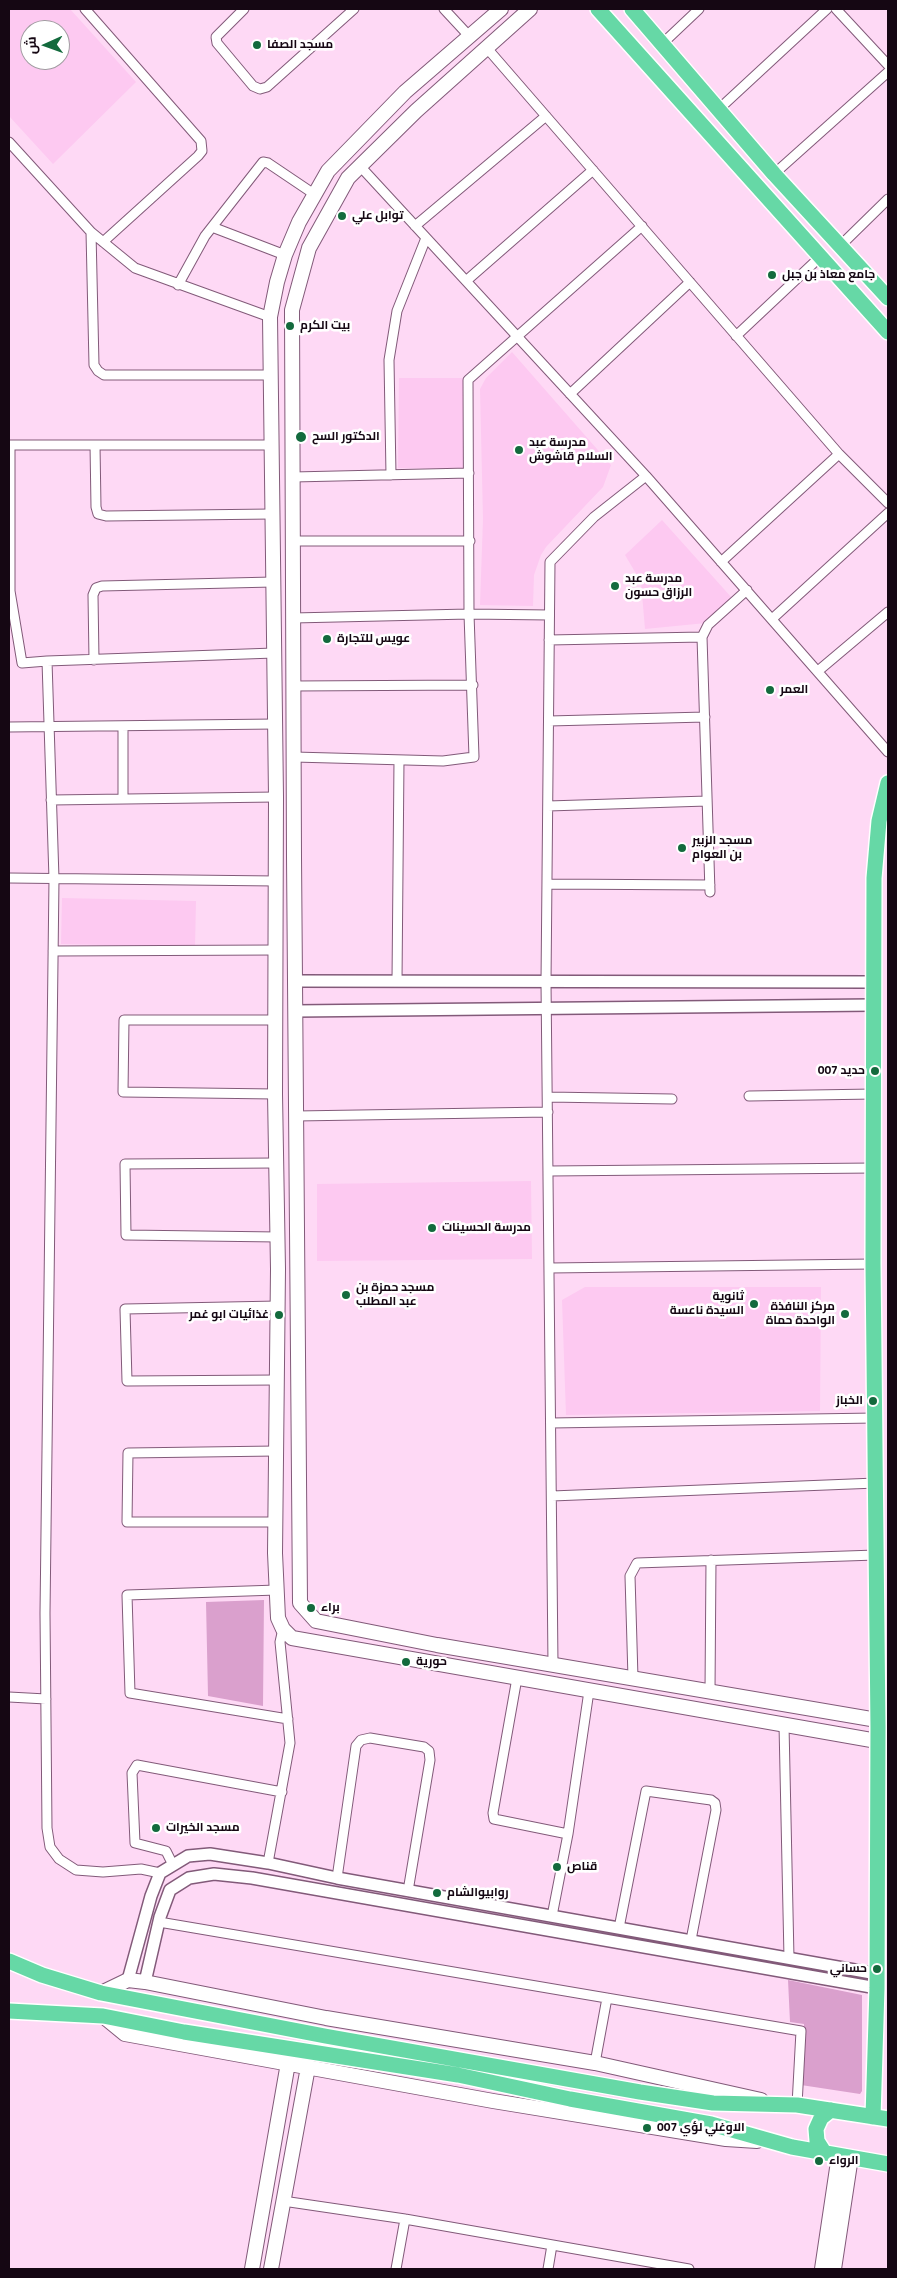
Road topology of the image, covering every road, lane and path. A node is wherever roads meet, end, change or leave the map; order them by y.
1 (85, 9) edge
2 (244, 9) edge
3 (354, 9) edge
4 (444, 9) edge
5 (501, 9) edge
6 (530, 9) edge
7 (598, 9) edge
8 (632, 9) edge
9 (699, 9) edge
10 (827, 9) edge
11 (836, 9) edge
12 (470, 37) junction
13 (662, 44) junction
14 (486, 48) junction
15 (888, 65) edge
16 (888, 72) edge
17 (719, 109) junction
18 (546, 116) junction
19 (9, 142) edge
20 (359, 165) junction
21 (593, 170) junction
22 (774, 174) junction
23 (314, 194) junction
24 (888, 199) edge
25 (415, 226) junction
26 (642, 226) junction
27 (212, 227) junction
28 (91, 232) junction
29 (426, 238) junction
30 (103, 242) junction
31 (839, 247) junction
32 (285, 255) junction
33 (820, 257) junction
34 (466, 281) junction
35 (690, 282) junction
36 (178, 285) junction
37 (888, 298) edge
38 (270, 317) junction
39 (888, 332) edge
40 (736, 336) junction
41 (517, 337) junction
42 (271, 375) junction
43 (570, 394) junction
44 (9, 445) edge
45 (95, 445) junction
46 (271, 445) junction
47 (839, 454) junction
48 (469, 473) junction
49 (391, 475) junction
50 (646, 476) junction
51 (293, 477) junction
52 (888, 503) edge
53 (888, 513) edge
54 (9, 514) edge
55 (272, 514) junction
56 (293, 541) junction
57 (470, 541) junction
58 (721, 562) junction
59 (273, 582) junction
60 (748, 590) junction
61 (9, 591) edge
62 (888, 612) edge
63 (469, 614) junction
64 (549, 615) junction
65 (293, 618) junction
66 (772, 619) junction
67 (702, 637) junction
68 (550, 640) junction
69 (274, 654) junction
70 (94, 660) junction
71 (47, 661) junction
72 (818, 671) junction
73 (472, 684) junction
74 (294, 686) junction
75 (705, 717) junction
76 (549, 721) junction
77 (276, 724) junction
78 (123, 726) junction
79 (9, 727) edge
80 (49, 727) junction
81 (888, 752) edge
82 (294, 757) junction
83 (400, 760) junction
84 (888, 783) edge
85 (276, 797) junction
86 (123, 798) junction
87 (51, 800) junction
88 (707, 801) junction
89 (548, 806) junction
90 (9, 878) edge
91 (54, 879) junction
92 (276, 881) junction
93 (547, 884) junction
94 (276, 950) junction
95 (53, 951) junction
96 (878, 973) edge
97 (295, 981) junction
98 (396, 981) junction
99 (546, 982) junction
100 (873, 1006) junction
101 (547, 1009) junction
102 (295, 1011) junction
103 (276, 1020) junction
104 (881, 1025) edge
105 (275, 1094) junction
106 (874, 1094) junction
107 (749, 1096) dead end
108 (548, 1097) junction
109 (672, 1099) dead end
110 (548, 1112) junction
111 (296, 1116) junction
112 (276, 1163) junction
113 (874, 1168) junction
114 (549, 1171) junction
115 (278, 1237) junction
116 (873, 1264) junction
117 (550, 1268) junction
118 (278, 1306) junction
119 (277, 1380) junction
120 (875, 1418) junction
121 (551, 1423) junction
122 (882, 1448) edge
123 (276, 1451) junction
124 (876, 1483) junction
125 (552, 1496) junction
126 (276, 1522) junction
127 (876, 1555) junction
128 (710, 1560) junction
129 (277, 1590) junction
130 (283, 1628) junction
131 (553, 1664) junction
132 (517, 1678) junction
133 (633, 1678) junction
134 (589, 1691) junction
135 (710, 1691) junction
136 (882, 1691) edge
137 (9, 1697) edge
138 (46, 1698) junction
139 (288, 1719) junction
140 (877, 1720) junction
141 (784, 1724) junction
142 (877, 1741) junction
143 (282, 1792) junction
144 (568, 1834) junction
145 (883, 1844) edge
146 (268, 1863) junction
147 (173, 1865) junction
148 (160, 1873) junction
149 (336, 1878) junction
150 (408, 1891) junction
151 (552, 1916) junction
152 (159, 1922) junction
153 (619, 1928) junction
154 (690, 1940) junction
155 (789, 1958) junction
156 (9, 1960) edge
157 (128, 1980) junction
158 (877, 1981) junction
159 (145, 1982) junction
160 (101, 1992) junction
161 (608, 1998) junction
162 (9, 2011) edge
163 (103, 2016) junction
164 (288, 2063) junction
165 (595, 2063) junction
166 (308, 2067) junction
167 (781, 2105) junction
168 (797, 2105) junction
169 (831, 2110) junction
170 (881, 2118) edge
171 (775, 2142) junction
172 (824, 2152) junction
173 (845, 2156) junction
174 (888, 2164) edge
175 (283, 2201) junction
176 (405, 2219) junction
177 (552, 2245) junction
178 (252, 2269) edge
179 (271, 2269) edge
180 (396, 2269) edge
181 (548, 2269) edge
182 (687, 2269) edge
183 (822, 2269) edge
184 (834, 2269) edge

1 - 30 street
2 - 3 street
4 - 12 street
5 - 12 main road
6 - 14 main road
7 - 33 main road
8 - 13 main road
9 - 13 street
10 - 17 street
11 - 15 street
12 - 23 main road
13 - 17 main road
14 - 18 street
14 - 20 main road
16 - 22 street
17 - 22 main road
18 - 21 street
18 - 25 street
19 - 28 street
20 - 25 street
20 - 51 main road
21 - 26 street
21 - 34 street
22 - 31 main road
23 - 27 street
23 - 32 main road
24 - 31 street
25 - 29 street
26 - 35 street
26 - 41 street
27 - 32 street
27 - 36 street
28 - 30 street
28 - 42 street
29 - 34 street
29 - 49 street
30 - 36 street
31 - 37 main road
32 - 38 main road
33 - 39 main road
33 - 40 street
34 - 41 street
35 - 40 street
35 - 43 street
36 - 38 street
38 - 42 main road
40 - 47 street
41 - 43 street
41 - 48 street
42 - 46 main road
43 - 50 street
44 - 45 street
44 - 54 street
45 - 46 street
45 - 55 street
46 - 55 main road
47 - 52 street
47 - 58 street
48 - 49 street
48 - 57 street
49 - 51 street
50 - 58 street
50 - 64 street
51 - 56 main road
53 - 66 street
54 - 61 street
55 - 59 main road
56 - 57 street
56 - 65 main road
57 - 63 street
58 - 60 street
59 - 69 main road
59 - 70 street
60 - 66 street
60 - 67 street
61 - 71 street
62 - 72 street
63 - 64 street
63 - 65 street
63 - 73 street
64 - 68 street
65 - 74 main road
66 - 72 street
67 - 68 street
67 - 75 street
68 - 76 street
69 - 70 street
69 - 77 main road
70 - 71 street
71 - 80 street
72 - 81 street
73 - 74 street
73 - 83 street
74 - 82 main road
75 - 76 street
75 - 88 street
76 - 89 street
77 - 78 street
77 - 85 main road
78 - 80 street
78 - 86 street
79 - 80 street
80 - 87 street
82 - 83 street
82 - 97 main road
83 - 98 street
84 - 96 main road
85 - 86 street
85 - 92 main road
86 - 87 street
87 - 91 street
88 - 89 street
88 - 93 street
89 - 93 street
90 - 91 street
91 - 92 street
91 - 95 street
92 - 94 main road
93 - 99 street
94 - 95 street
94 - 103 main road
95 - 138 street
96 - 99 street
96 - 100 main road
97 - 98 street
97 - 102 main road
98 - 99 street
99 - 101 street
100 - 101 street
100 - 104 main road
101 - 102 street
101 - 108 street
102 - 111 main road
103 - 105 main road
103 - 105 street
104 - 106 main road
105 - 112 main road
106 - 107 street
106 - 113 main road
108 - 109 street
108 - 110 street
110 - 111 street
110 - 114 street
111 - 131 main road
112 - 115 main road
112 - 115 street
113 - 114 street
113 - 116 main road
114 - 117 street
115 - 118 main road
116 - 117 street
116 - 120 main road
117 - 121 street
118 - 119 main road
118 - 119 street
119 - 123 main road
120 - 121 street
120 - 122 main road
121 - 125 street
122 - 124 main road
123 - 126 main road
123 - 126 street
124 - 125 street
124 - 127 main road
125 - 131 street
126 - 129 main road
127 - 128 street
127 - 136 main road
128 - 133 street
128 - 135 street
129 - 130 main road
129 - 139 street
130 - 132 main road
130 - 139 street
131 - 133 main road
132 - 134 main road
132 - 144 street
133 - 135 main road
134 - 141 main road
134 - 144 street
135 - 140 main road
136 - 140 main road
137 - 138 street
138 - 148 street
139 - 143 street
140 - 142 main road
141 - 142 main road
141 - 155 street
142 - 145 main road
143 - 146 street
143 - 147 street
144 - 151 street
145 - 158 main road
146 - 147 street
146 - 149 street
147 - 148 street
148 - 157 street
149 - 150 street
149 - 150 street
150 - 151 street
151 - 153 street
152 - 158 street
152 - 159 street
152 - 161 street
153 - 154 street
153 - 154 street
154 - 155 street
155 - 158 street
156 - 160 main road
157 - 159 main road
157 - 160 main road
158 - 170 main road
159 - 165 main road
160 - 167 main road
161 - 165 street
161 - 168 street
162 - 163 main road
163 - 164 main road
163 - 171 main road
164 - 166 main road
164 - 178 main road
165 - 167 main road
166 - 171 main road
166 - 175 main road
167 - 168 main road
168 - 169 main road
169 - 170 main road
169 - 172 main road
171 - 172 main road
172 - 173 main road
173 - 174 main road
173 - 183 main road
173 - 184 main road
175 - 176 street
175 - 179 main road
176 - 177 street
176 - 180 street
177 - 181 street
177 - 182 street

